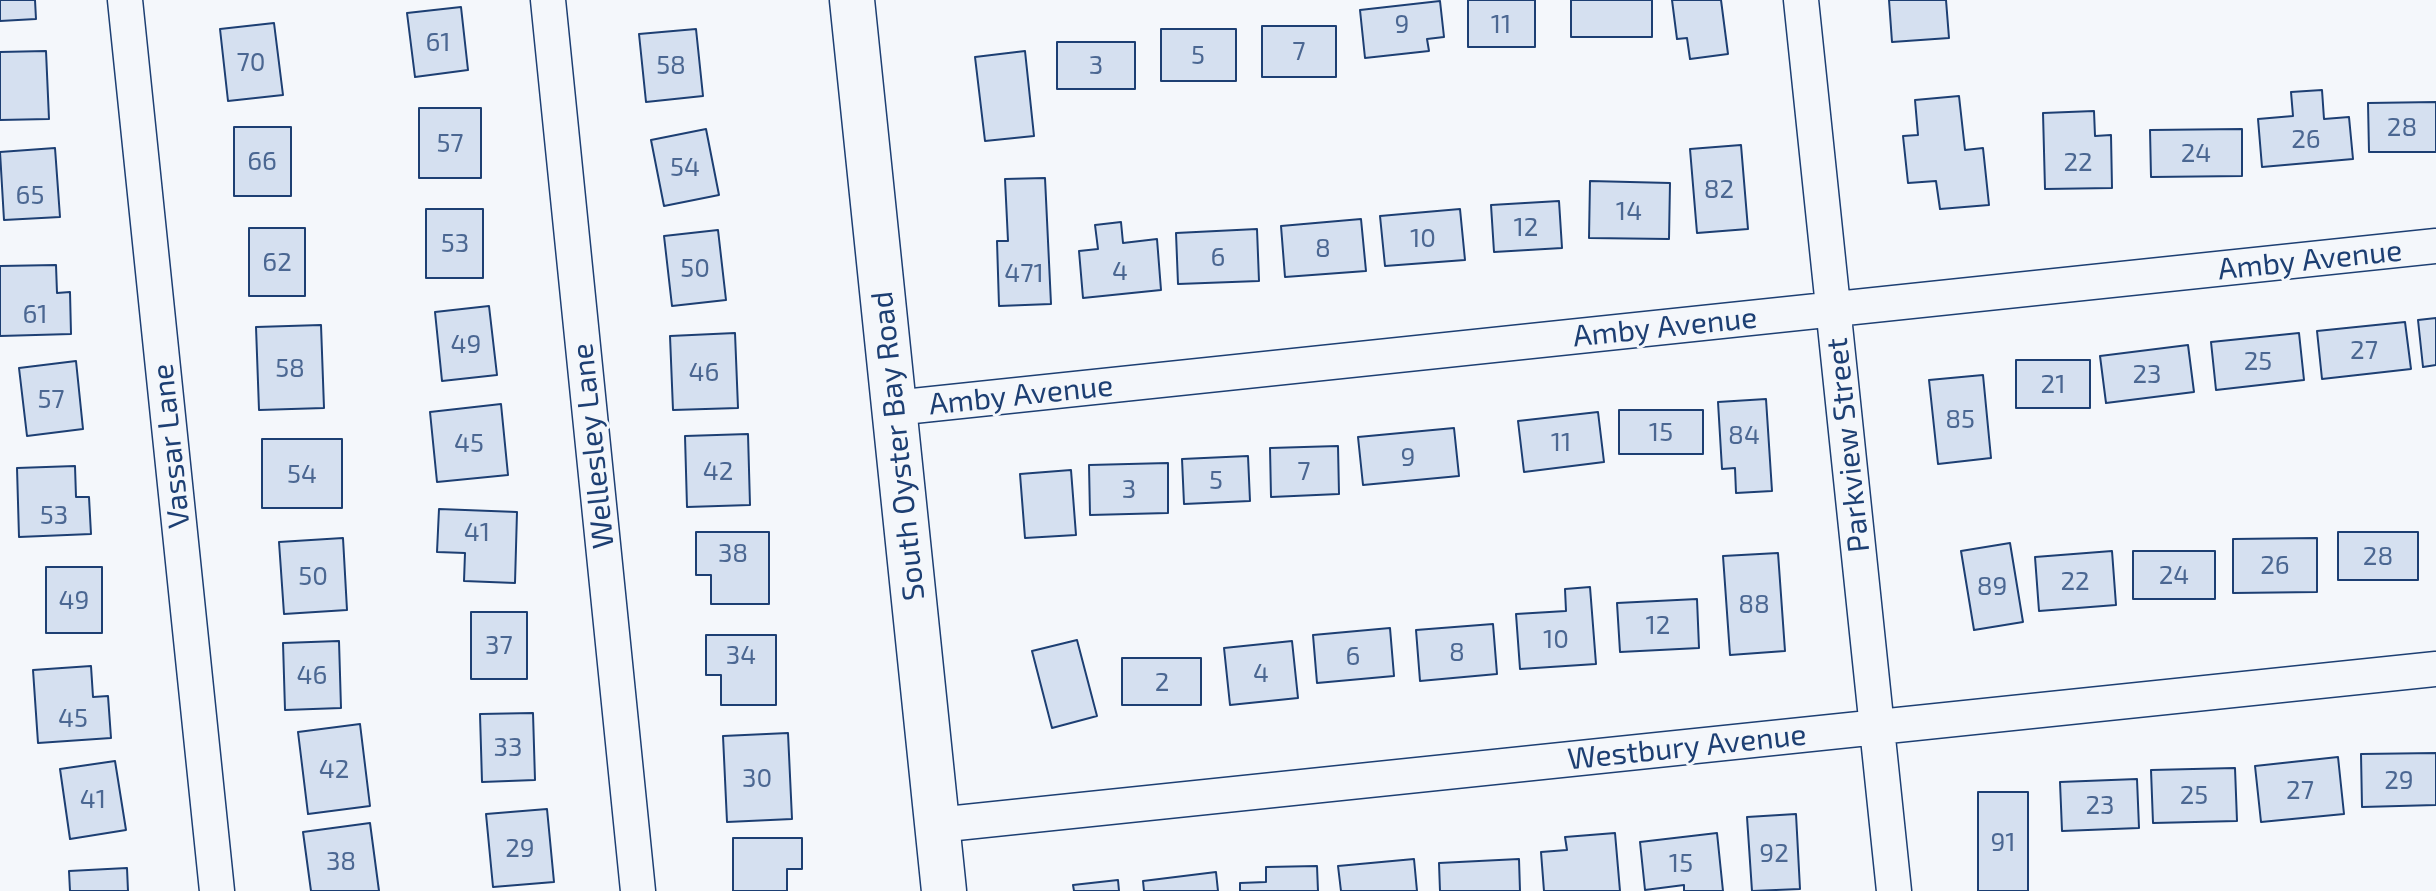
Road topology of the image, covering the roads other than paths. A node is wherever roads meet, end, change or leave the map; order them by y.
1 (125, 0) edge
2 (548, 0) edge
3 (852, 0) edge
4 (1801, 0) edge
5 (2436, 246) edge
6 (1834, 309) junction
7 (894, 408) junction
8 (2436, 669) edge
9 (1877, 727) junction
10 (937, 825) junction
11 (217, 891) edge
12 (638, 891) edge
13 (944, 891) edge
14 (1894, 891) edge

1 - 11 street, Vassar Lane
2 - 12 street, Wellesley Lane
3 - 7 main road, South Oyster Bay Road
4 - 6 street, Parkview Street
5 - 6 street, Amby Avenue
6 - 7 street, Amby Avenue
6 - 9 street, Parkview Street
7 - 10 main road, South Oyster Bay Road
8 - 9 street, Westbury Avenue
9 - 10 street, Westbury Avenue
9 - 14 street, Parkview Street
10 - 13 main road, South Oyster Bay Road

